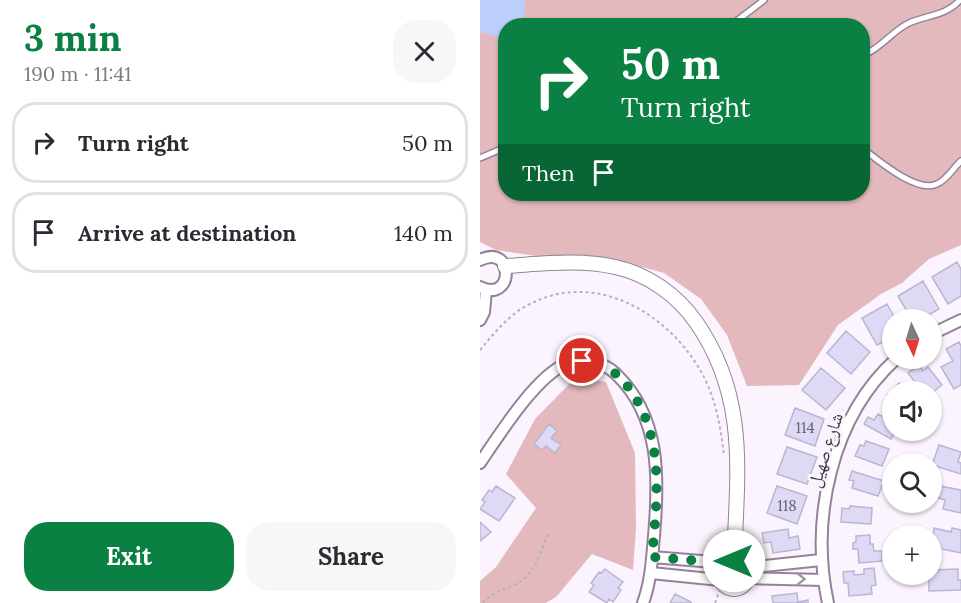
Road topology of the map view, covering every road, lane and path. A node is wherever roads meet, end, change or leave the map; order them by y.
1 (764, 0) edge
2 (960, 0) edge
3 (740, 18) edge
4 (870, 53) edge
5 (498, 150) edge
6 (870, 154) edge
7 (480, 158) edge
8 (961, 161) edge
9 (480, 260) edge
10 (505, 266) junction
11 (483, 288) edge
12 (480, 320) edge
13 (961, 320) edge
14 (942, 329) edge
15 (480, 350) edge
16 (887, 369) edge
17 (724, 460) dead end
18 (480, 463) edge
19 (548, 534) dead end
20 (722, 540) dead end
21 (652, 557) junction
22 (821, 560) junction
23 (778, 564) junction
24 (734, 567) junction
25 (651, 573) junction
26 (779, 579) junction
27 (823, 580) junction
28 (724, 584) junction
29 (719, 602) edge
30 (483, 603) edge
31 (643, 603) edge
32 (720, 603) edge
33 (828, 603) edge

1 - 3 lane
2 - 4 lane
5 - 7 lane
6 - 8 lane
9 - 10 street
10 - 11 street
10 - 24 street
11 - 12 street
13 - 14 street
15 - 17 path
16 - 22 street, شارع صهيل
18 - 21 street
19 - 30 path
20 - 24 path
21 - 24 street
21 - 25 street
22 - 23 street
22 - 27 street, شارع صهيل
23 - 24 street
23 - 26 street
24 - 26 street
24 - 28 street
24 - 28 street
25 - 28 street
25 - 31 street
26 -> 27 street
27 - 33 street, شارع صهيل
28 - 29 street
28 - 29 path
29 - 32 path

